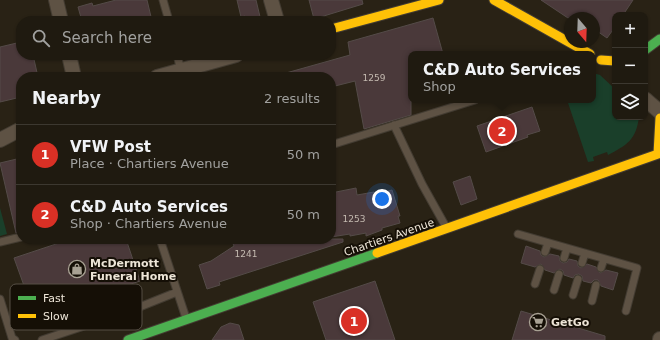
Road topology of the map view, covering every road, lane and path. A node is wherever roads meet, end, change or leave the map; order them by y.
1 (56, 0) edge
2 (163, 0) edge
3 (272, 0) edge
4 (439, 0) edge
5 (494, 0) edge
6 (60, 16) edge
7 (168, 16) edge
8 (276, 16) edge
9 (336, 28) edge
10 (660, 39) edge
11 (648, 48) edge
12 (584, 51) edge
13 (598, 59) edge
14 (70, 60) edge
15 (178, 60) edge
16 (218, 60) edge
17 (181, 70) junction
18 (612, 71) edge
19 (73, 72) edge
20 (174, 72) edge
21 (648, 102) edge
22 (465, 103) edge
23 (660, 112) edge
24 (660, 118) edge
25 (394, 125) junction
26 (16, 132) edge
27 (0, 140) edge
28 (336, 143) edge
29 (659, 154) edge
30 (447, 229) junction
31 (518, 234) dead end
32 (16, 238) edge
33 (0, 242) edge
34 (548, 243) junction
35 (162, 244) edge
36 (567, 248) junction
37 (545, 252) dead end
38 (585, 253) junction
39 (564, 258) dead end
40 (604, 258) junction
41 (582, 263) dead end
42 (601, 268) dead end
43 (540, 269) dead end
44 (559, 274) dead end
45 (578, 279) dead end
46 (535, 284) dead end
47 (596, 285) dead end
48 (554, 290) dead end
49 (177, 292) junction
50 (573, 295) dead end
51 (0, 299) edge
52 (592, 301) dead end
53 (142, 306) edge
54 (626, 311) dead end
55 (186, 320) junction
56 (72, 330) edge
57 (15, 340) edge
58 (42, 340) edge
59 (128, 340) edge

1 - 6 street
2 - 7 lane
3 - 8 street
4 - 9 main road
5 - 12 main road
10 - 11 main road
13 - 18 street
14 - 19 street
15 - 17 lane
16 - 17 street
17 - 20 street
21 - 23 street
22 - 25 lane
24 - 29 main road
25 - 28 lane
25 - 30 lane
26 - 27 street
29 - 30 main road, Chartiers Avenue
30 - 55 main road, Chartiers Avenue
31 - 34 lane
32 - 33 lane
34 - 36 lane
34 - 37 lane
35 - 49 lane
36 - 38 lane
36 - 39 lane
38 - 40 lane
38 - 41 lane
40 - 42 lane
40 - 54 lane
43 - 46 lane
44 - 48 lane
45 - 50 lane
47 - 52 lane
49 - 53 lane
49 - 55 lane
51 - 57 lane
55 - 59 main road, Chartiers Avenue
56 - 58 lane

